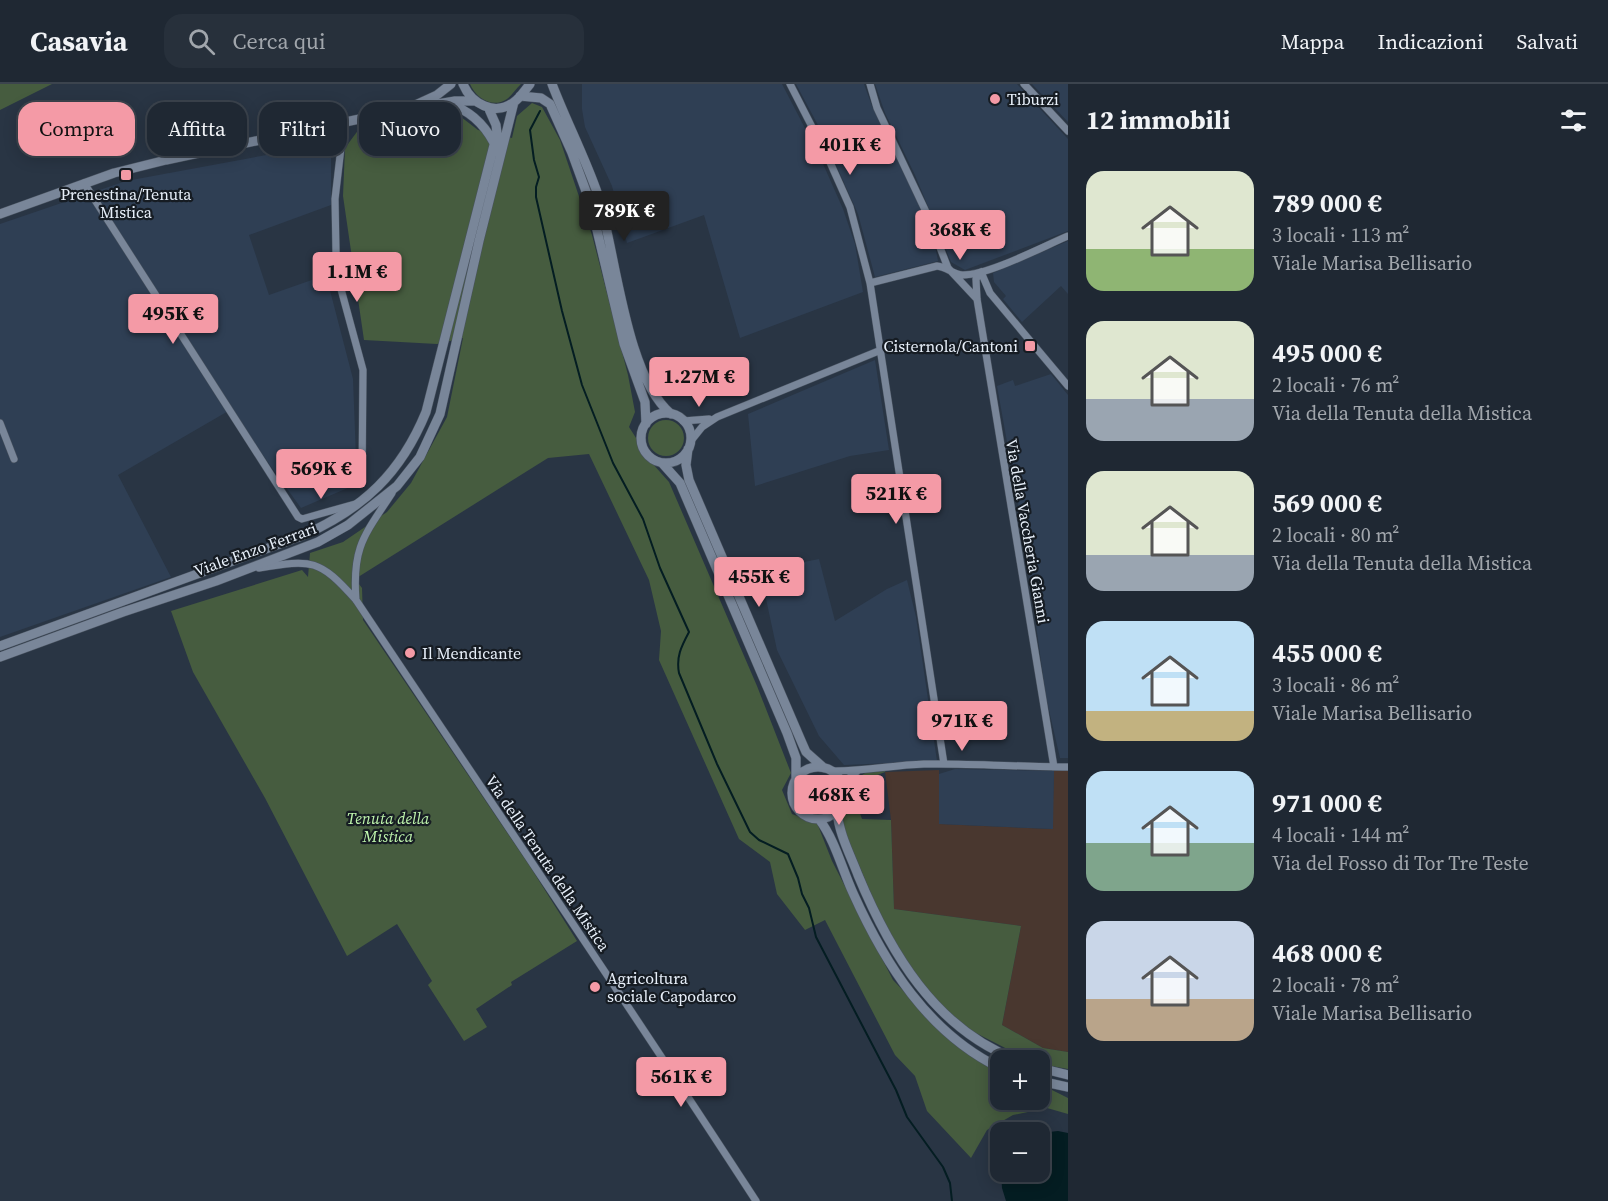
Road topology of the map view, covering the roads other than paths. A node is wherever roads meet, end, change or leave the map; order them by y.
1 (451, 84) edge
2 (463, 84) edge
3 (530, 84) edge
4 (552, 84) edge
5 (790, 84) edge
6 (870, 84) edge
7 (1024, 84) edge
8 (517, 99) junction
9 (474, 101) junction
10 (421, 102) edge
11 (451, 102) edge
12 (488, 108) junction
13 (461, 109) edge
14 (1068, 131) edge
15 (259, 139) edge
16 (494, 143) junction
17 (340, 156) edge
18 (84, 183) junction
19 (0, 214) edge
20 (1068, 236) edge
21 (948, 268) junction
22 (981, 272) junction
23 (870, 283) junction
24 (990, 293) junction
25 (977, 299) junction
26 (881, 350) junction
27 (1068, 386) edge
28 (671, 414) junction
29 (717, 417) junction
30 (683, 421) junction
31 (0, 423) edge
32 (646, 424) junction
33 (689, 445) junction
34 (14, 459) dead end
35 (662, 463) junction
36 (362, 480) dead end
37 (397, 486) junction
38 (361, 502) junction
39 (247, 570) junction
40 (356, 600) junction
41 (0, 646) edge
42 (0, 657) edge
43 (944, 764) junction
44 (1054, 767) junction
45 (1068, 767) edge
46 (827, 770) junction
47 (859, 770) junction
48 (796, 778) junction
49 (843, 789) junction
50 (837, 811) junction
51 (819, 819) junction
52 (996, 1050) edge
53 (990, 1062) edge
54 (1050, 1070) edge
55 (1068, 1075) edge
56 (1050, 1084) edge
57 (1050, 1086) edge
58 (1068, 1087) edge
59 (1068, 1092) edge
60 (756, 1201) edge

1 - 10 main road
2 - 9 main road
3 - 8 main road
4 - 28 main road
5 - 23 street
6 - 21 street
7 - 14 street
8 - 12 main road
8 - 32 main road
8 - 37 main road, Viale Enzo Ferrari
9 - 11 main road
9 - 12 main road
12 - 16 main road, Viale Enzo Ferrari
13 - 16 main road
15 - 18 main road
16 - 38 main road, Viale Enzo Ferrari
17 - 36 street
18 - 19 main road
18 - 38 street
20 - 22 street
21 - 22 street
21 - 23 street
21 - 25 street
22 - 24 street
22 - 25 street, Via della Vaccheria Gianni
23 - 26 street
24 - 25 street
24 - 27 street
25 - 44 street, Via della Vaccheria Gianni
26 - 29 street
26 - 43 street
28 - 30 main road
28 - 32 main road
29 - 30 street
29 - 33 street
30 - 33 main road
31 - 34 street
32 - 35 main road
33 - 35 main road
33 - 46 main road
35 - 48 main road
37 - 39 main road, Viale Enzo Ferrari
37 - 40 street
38 - 41 main road, Viale Enzo Ferrari
39 - 40 street, Via della Tenuta della Mistica
39 - 42 main road, Viale Enzo Ferrari
40 - 60 street, Via della Tenuta della Mistica
43 - 44 street
43 - 47 street
44 - 45 street
46 - 47 street
46 - 48 main road
46 - 49 main road
47 - 49 street
48 - 51 main road
49 - 50 main road
50 - 51 main road
50 - 52 main road
51 - 53 main road
54 - 55 main road
56 - 58 main road
57 - 59 street

